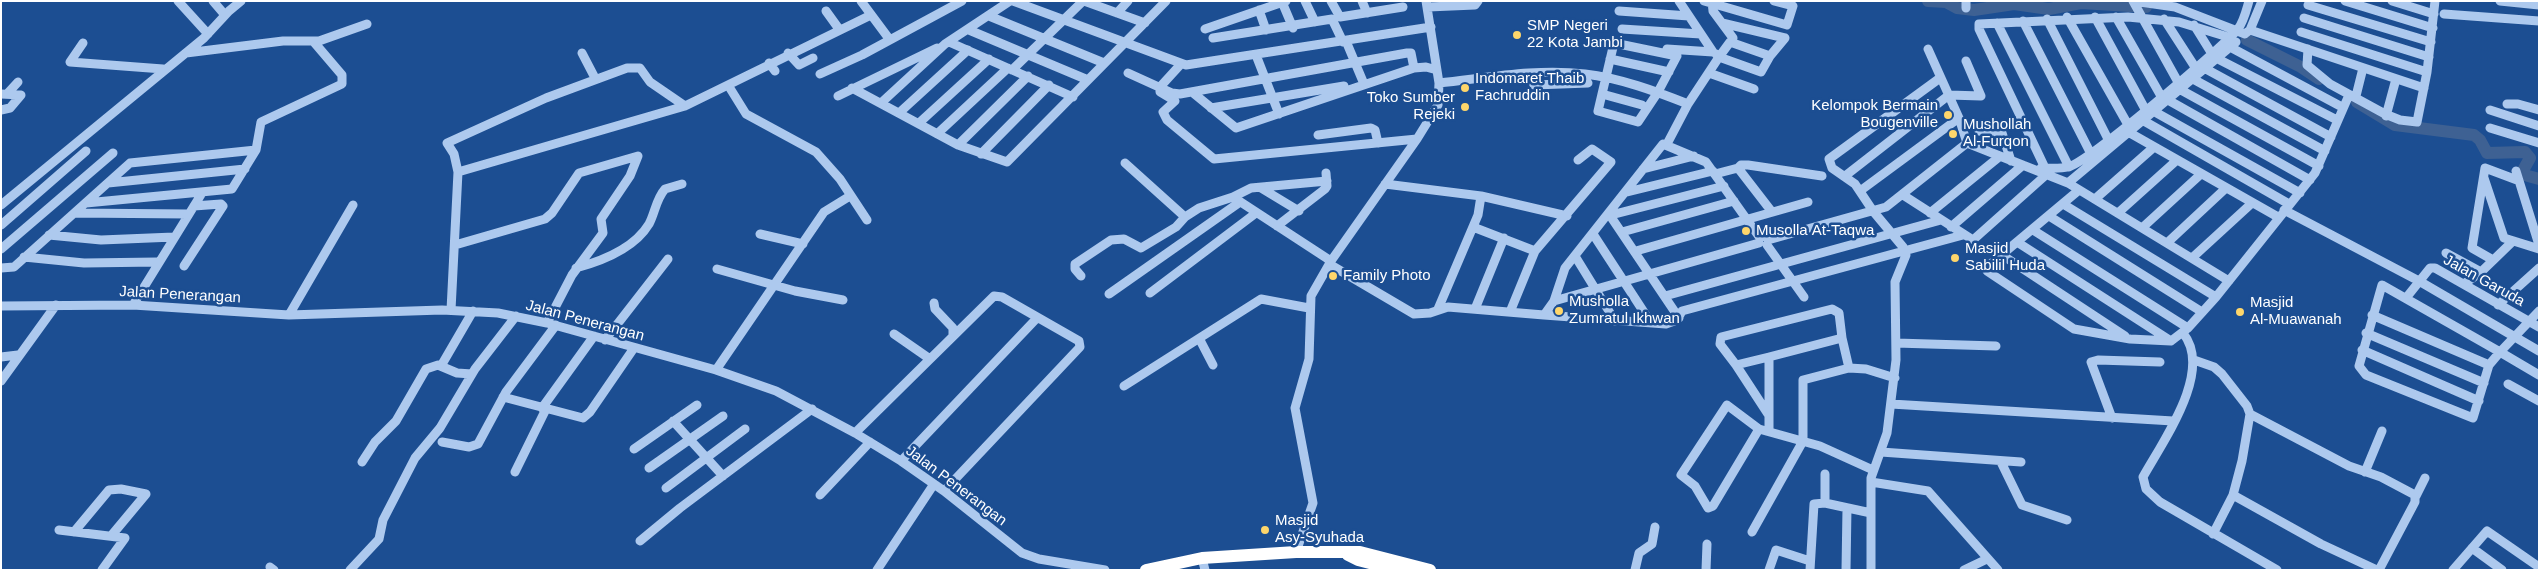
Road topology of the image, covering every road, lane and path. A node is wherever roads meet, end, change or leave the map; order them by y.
1 (178, 1) edge
2 (213, 1) edge
3 (241, 1) edge
4 (861, 1) edge
5 (962, 1) edge
6 (1012, 1) edge
7 (1128, 1) edge
8 (1166, 1) edge
9 (1286, 1) edge
10 (1305, 1) edge
11 (1331, 1) edge
12 (1362, 1) edge
13 (1478, 1) edge
14 (1679, 1) edge
15 (1774, 1) edge
16 (2249, 1) edge
17 (2344, 1) edge
18 (2392, 1) edge
19 (2435, 1) edge
20 (2502, 1) edge
21 (1088, 2) edge
22 (1282, 2) edge
23 (1709, 2) edge
24 (2259, 2) edge
25 (2308, 3) edge
26 (1427, 4) edge
27 (2134, 4) edge
28 (1397, 5) edge
29 (2539, 5) edge
30 (1259, 10) junction
31 (826, 11) dead end
32 (1619, 11) dead end
33 (1367, 12) junction
34 (1117, 13) junction
35 (2434, 14) junction
36 (2444, 14) dead end
37 (225, 15) junction
38 (871, 15) junction
39 (989, 16) junction
40 (1689, 16) junction
41 (1237, 17) junction
42 (2067, 17) junction
43 (2116, 17) junction
44 (2141, 17) junction
45 (2095, 18) junction
46 (2304, 18) junction
47 (2046, 19) junction
48 (2164, 19) junction
49 (2513, 19) junction
50 (1064, 20) junction
51 (2023, 21) junction
52 (2539, 21) edge
53 (1315, 22) junction
54 (1146, 23) junction
55 (1722, 23) junction
56 (1997, 23) junction
57 (367, 24) dead end
58 (2194, 25) junction
59 (1293, 26) junction
60 (1431, 27) junction
61 (1741, 28) junction
62 (2433, 28) junction
63 (839, 29) junction
64 (1622, 29) dead end
65 (969, 30) junction
66 (1206, 30) dead end
67 (1266, 30) junction
68 (2301, 32) junction
69 (208, 34) junction
70 (1244, 34) junction
71 (1701, 34) junction
72 (2238, 37) junction
73 (1213, 38) dead end
74 (1043, 39) junction
75 (890, 40) junction
76 (1731, 40) junction
77 (313, 41) junction
78 (1126, 41) junction
79 (1344, 42) junction
80 (2431, 42) junction
81 (83, 43) dead end
82 (947, 43) junction
83 (1632, 46) junction
84 (2297, 46) junction
85 (1928, 49) dead end
86 (2308, 49) junction
87 (968, 50) junction
88 (582, 53) dead end
89 (788, 53) junction
90 (183, 54) junction
91 (1028, 54) junction
92 (1256, 55) junction
93 (1716, 55) junction
94 (1770, 56) junction
95 (2215, 56) junction
96 (2429, 57) junction
97 (813, 58) dead end
98 (1610, 59) junction
99 (989, 60) junction
100 (1354, 61) junction
101 (1966, 61) dead end
102 (769, 63) junction
103 (1104, 63) junction
104 (1181, 64) junction
105 (2195, 67) junction
106 (1414, 68) junction
107 (2363, 68) junction
108 (163, 69) junction
109 (1010, 69) junction
110 (2206, 69) junction
111 (1437, 70) junction
112 (775, 71) dead end
113 (1669, 72) junction
114 (2427, 72) junction
115 (1128, 73) dead end
116 (1708, 73) junction
117 (820, 74) dead end
118 (1028, 76) junction
119 (595, 78) junction
120 (1264, 78) junction
121 (1940, 78) junction
122 (1605, 79) junction
123 (2193, 79) junction
124 (2396, 79) junction
125 (1088, 80) junction
126 (18, 82) dead end
127 (1439, 83) junction
128 (1363, 84) junction
129 (728, 85) junction
130 (1049, 85) junction
131 (2179, 86) junction
132 (1160, 87) junction
133 (852, 88) junction
134 (2424, 88) junction
135 (1647, 89) junction
136 (1754, 89) dead end
137 (1192, 92) junction
138 (1658, 92) junction
139 (4, 94) edge
140 (1602, 94) junction
141 (1949, 95) junction
142 (2352, 95) junction
143 (838, 96) dead end
144 (1073, 96) junction
145 (1272, 98) junction
146 (2165, 98) junction
147 (881, 103) junction
148 (1688, 104) junction
149 (2507, 104) dead end
150 (1642, 105) junction
151 (685, 106) junction
152 (2342, 107) junction
153 (1211, 108) junction
154 (2145, 109) junction
155 (1, 110) edge
156 (2490, 110) dead end
157 (2539, 110) edge
158 (2155, 112) junction
159 (898, 113) junction
160 (1279, 114) junction
161 (2386, 116) junction
162 (1959, 118) junction
163 (2337, 120) junction
164 (2144, 121) junction
165 (1638, 122) junction
166 (919, 123) junction
167 (2127, 123) junction
168 (2539, 126) edge
169 (2490, 128) dead end
170 (1979, 131) dead end
171 (2130, 133) junction
172 (937, 134) junction
173 (1318, 135) dead end
174 (2330, 137) junction
175 (1417, 139) junction
176 (2108, 139) junction
177 (1378, 143) junction
178 (1967, 143) junction
179 (2539, 143) edge
180 (1667, 144) junction
181 (958, 145) junction
182 (2154, 147) junction
183 (256, 150) junction
184 (86, 151) dead end
185 (2325, 151) junction
186 (113, 153) dead end
187 (981, 154) junction
188 (2090, 154) junction
189 (1694, 156) junction
190 (1999, 157) junction
191 (2484, 158) dead end
192 (1578, 160) dead end
193 (2177, 160) junction
194 (2011, 161) junction
195 (1125, 163) dead end
196 (2023, 165) junction
197 (2319, 166) junction
198 (2069, 167) junction
199 (1738, 168) junction
200 (2485, 168) junction
201 (245, 169) junction
202 (1643, 169) junction
203 (2046, 171) junction
204 (458, 172) junction
205 (1714, 172) junction
206 (2201, 174) junction
207 (1822, 176) dead end
208 (1845, 176) junction
209 (2484, 178) junction
210 (2310, 180) junction
211 (108, 182) junction
212 (682, 184) dead end
213 (1385, 184) junction
214 (2068, 184) junction
215 (1724, 186) junction
216 (1261, 187) junction
217 (2226, 188) junction
218 (2079, 190) junction
219 (1860, 191) junction
220 (1627, 192) junction
221 (2300, 192) junction
222 (202, 193) junction
223 (1902, 195) junction
224 (850, 196) junction
225 (1481, 196) junction
226 (2095, 199) junction
227 (1236, 200) junction
228 (1734, 201) junction
229 (1808, 202) dead end
230 (86, 203) junction
231 (2252, 203) junction
232 (2063, 204) junction
233 (1, 205) edge
234 (353, 205) dead end
235 (194, 206) junction
236 (2284, 210) junction
237 (1299, 211) junction
238 (1873, 211) junction
239 (1772, 212) junction
240 (75, 213) junction
241 (1256, 213) junction
242 (1930, 213) junction
243 (2118, 213) junction
244 (188, 214) junction
245 (1610, 215) junction
246 (1567, 216) junction
247 (2049, 216) junction
248 (1185, 217) junction
249 (1747, 219) junction
250 (867, 220) dead end
251 (1941, 220) junction
252 (1, 225) edge
253 (1277, 226) junction
254 (1176, 227) junction
255 (1473, 227) junction
256 (1951, 227) junction
257 (2142, 228) junction
258 (2033, 230) junction
259 (1622, 232) junction
260 (760, 234) dead end
261 (1593, 234) junction
262 (1891, 234) junction
263 (49, 235) junction
264 (1963, 235) junction
265 (174, 237) junction
266 (1504, 238) junction
267 (1188, 240) junction
268 (1763, 242) junction
269 (2017, 242) junction
270 (2512, 242) junction
271 (2167, 243) junction
272 (803, 244) junction
273 (455, 245) junction
274 (2539, 245) edge
275 (1, 249) edge
276 (2539, 250) edge
277 (1535, 251) junction
278 (1636, 251) junction
279 (1905, 251) junction
280 (2446, 253) dead end
281 (2002, 255) junction
282 (1574, 256) junction
283 (24, 257) junction
284 (2192, 258) junction
285 (668, 259) dead end
286 (2493, 260) junction
287 (157, 262) junction
288 (1330, 262) junction
289 (1780, 264) junction
290 (184, 266) dead end
291 (1, 268) edge
292 (576, 268) junction
293 (2539, 268) edge
294 (717, 269) dead end
295 (2481, 272) junction
296 (1650, 273) junction
297 (1081, 276) dead end
298 (1624, 281) junction
299 (1793, 281) junction
300 (2229, 281) junction
301 (2419, 281) junction
302 (2464, 284) junction
303 (776, 285) junction
304 (1595, 288) junction
305 (1150, 293) dead end
306 (1109, 294) dead end
307 (1665, 296) junction
308 (1804, 297) dead end
309 (2216, 297) junction
310 (2406, 298) junction
311 (843, 300) dead end
312 (1554, 301) junction
313 (934, 303) dead end
314 (56, 304) junction
315 (133, 305) junction
316 (2498, 305) junction
317 (1, 306) edge
318 (1309, 308) junction
319 (1438, 309) junction
320 (1474, 309) junction
321 (451, 310) junction
322 (473, 311) junction
323 (2539, 311) edge
324 (1510, 312) junction
325 (2202, 312) junction
326 (289, 315) junction
327 (1544, 315) junction
328 (2372, 315) junction
329 (516, 316) junction
330 (1037, 318) junction
331 (1679, 318) junction
332 (1615, 321) junction
333 (2528, 321) junction
334 (1651, 323) junction
335 (552, 324) junction
336 (2539, 327) edge
337 (2185, 330) junction
338 (2366, 333) junction
339 (894, 334) dead end
340 (594, 336) junction
341 (953, 336) junction
342 (2512, 336) junction
343 (1842, 338) junction
344 (2130, 339) junction
345 (605, 340) junction
346 (1200, 340) junction
347 (2171, 341) junction
348 (1896, 343) junction
349 (1996, 346) dead end
350 (634, 348) junction
351 (2362, 350) junction
352 (2539, 351) edge
353 (2501, 352) junction
354 (18, 355) junction
355 (1, 356) edge
356 (1769, 357) junction
357 (930, 359) junction
358 (2194, 360) junction
359 (2160, 362) dead end
360 (1213, 365) dead end
361 (1736, 365) junction
362 (2489, 365) junction
363 (441, 366) junction
364 (1849, 368) junction
365 (716, 370) junction
366 (472, 374) junction
367 (2539, 375) edge
368 (1895, 378) junction
369 (1, 381) edge
370 (2484, 383) junction
371 (2508, 384) dead end
372 (1124, 386) dead end
373 (503, 397) junction
374 (2479, 401) junction
375 (2539, 401) edge
376 (1892, 404) junction
377 (697, 405) dead end
378 (544, 408) junction
379 (812, 409) junction
380 (1768, 414) junction
381 (2250, 414) junction
382 (723, 416) dead end
383 (2112, 418) junction
384 (673, 421) junction
385 (2173, 421) junction
386 (745, 430) dead end
387 (1764, 430) junction
388 (2382, 431) dead end
389 (855, 433) junction
390 (689, 439) junction
391 (1803, 441) junction
392 (442, 442) dead end
393 (870, 442) junction
394 (634, 449) dead end
395 (1881, 452) junction
396 (706, 457) junction
397 (901, 461) junction
398 (362, 462) dead end
399 (2001, 462) junction
400 (2021, 462) dead end
401 (649, 468) dead end
402 (1873, 470) junction
403 (515, 472) dead end
404 (2364, 472) junction
405 (1825, 474) dead end
406 (723, 476) junction
407 (2425, 478) dead end
408 (1871, 482) junction
409 (934, 484) junction
410 (666, 488) dead end
411 (944, 491) junction
412 (820, 495) dead end
413 (2233, 495) junction
414 (2416, 496) junction
415 (1825, 503) junction
416 (1847, 508) junction
417 (1871, 513) junction
418 (2067, 520) dead end
419 (1655, 527) dead end
420 (59, 530) dead end
421 (74, 532) junction
422 (1752, 532) dead end
423 (2213, 534) junction
424 (111, 536) junction
425 (640, 541) dead end
426 (1706, 544) dead end
427 (2472, 548) junction
428 (1296, 552) junction
429 (1344, 552) junction
430 (1987, 559) junction
431 (1203, 564) edge
432 (1810, 565) edge
433 (2539, 567) edge
434 (102, 570) edge
435 (350, 570) edge
436 (877, 570) edge
437 (1105, 570) edge
438 (1146, 570) edge
439 (1397, 570) edge
440 (1430, 570) edge
441 (1635, 570) edge
442 (1706, 570) edge
443 (1769, 570) edge
444 (1846, 570) edge
445 (1871, 570) edge
446 (1964, 570) edge
447 (1998, 570) edge
448 (2277, 570) edge
449 (2378, 570) edge
450 (2453, 570) edge
451 (2502, 570) edge

1 - 69 street
2 - 37 street
3 - 37 street
4 - 38 street
5 - 75 street
6 - 39 street
6 - 50 street
7 - 34 street
8 - 54 street
9 - 22 street
10 - 53 street
11 - 33 street
12 - 33 street
13 - 26 street
14 - 40 street
15 - 23 street
16 - 72 street
17 - 62 street
18 - 35 street
19 - 35 street
20 - 29 street
20 - 49 street
21 - 34 street
21 - 50 street
22 - 30 street
22 - 59 street
23 - 55 street
24 - 72 street
25 - 46 street
25 - 80 street
26 - 60 street
27 - 44 street
27 - 72 street
28 - 33 street
30 - 41 street
30 - 67 street
31 - 63 street
32 - 40 street
34 - 54 street
35 - 62 street
36 - 49 street
37 - 69 street
38 - 63 street
38 - 75 street
39 - 65 street
39 - 74 street
40 - 71 street
41 - 66 street
41 - 70 street
42 - 45 street
42 - 47 street
42 - 167 street
43 - 44 street
43 - 45 street
43 - 146 street
44 - 48 street
44 - 131 street
45 - 154 street
46 - 68 street
46 - 96 street
47 - 51 street
47 - 176 street
48 - 58 street
48 - 105 street
49 - 52 street
50 - 74 street
50 - 78 street
51 - 56 street
51 - 188 street
53 - 59 street
53 - 79 street
54 - 78 street
55 - 61 street
55 - 76 street
56 - 198 street
56 - 203 street
57 - 77 street
58 - 72 street
58 - 95 street
59 - 67 street
60 - 79 street
60 - 111 street
61 - 76 street
61 - 94 street
62 - 80 street
63 - 89 street
64 - 71 street
65 - 82 street
65 - 91 street
67 - 70 street
68 - 84 street
68 - 114 street
69 - 90 street
70 - 73 street
71 - 93 street
72 - 84 street
72 - 95 street
72 - 152 street
74 - 91 street
74 - 103 street
75 - 117 street
76 - 93 street
76 - 94 street
77 - 90 street
77 - 183 street
78 - 103 street
78 - 104 street
79 - 92 street
79 - 100 street
80 - 96 street
81 - 108 street
82 - 87 street
82 - 133 street
82 - 147 street
83 - 93 street
83 - 98 street
83 - 113 street
84 - 86 street
85 - 121 street
86 - 107 street
86 - 142 street
87 - 99 street
87 - 159 street
88 - 119 street
89 - 97 street
89 - 102 street
90 - 108 street
91 - 109 street
91 - 125 street
92 - 104 street
92 - 120 street
93 - 94 street
93 - 116 street
95 - 105 street
95 - 110 street
95 - 163 street
96 - 114 street
98 - 113 street
98 - 122 street
99 - 109 street
99 - 166 street
100 - 106 street
100 - 120 street
100 - 128 street
101 - 141 street
102 - 112 street
102 - 129 street
103 - 125 street
104 - 132 street
105 - 131 street
106 - 111 street
106 - 128 street
107 - 124 street
107 - 142 street
108 - 233 street
109 - 118 street
109 - 172 street
110 - 123 street
110 - 174 street
111 - 127 street
113 - 138 street
114 - 134 street
115 - 132 street
116 - 136 street
116 - 148 street
118 - 130 street
118 - 181 street
119 - 151 street
119 - 204 street
120 - 137 street
120 - 145 street
121 - 141 street
121 - 208 street
122 - 127 street
122 - 135 street
122 - 140 street
123 - 131 street
123 - 185 street
124 - 134 street
124 - 161 street
125 - 144 street
126 - 139 street
127 - 175 street
128 - 145 street
128 - 160 street
129 - 151 street
129 - 224 street
130 - 144 street
130 - 187 street
131 - 146 street
131 - 197 street
132 - 137 street
132 - 177 street
133 - 143 street
133 - 147 street
134 - 161 street
135 - 138 street
135 - 150 street
137 - 153 street
138 - 148 street
138 - 165 street
139 - 155 street
140 - 150 street
140 - 165 street
141 - 162 street
141 - 208 street
142 - 152 street
142 - 161 street
144 - 187 street
145 - 153 street
145 - 160 street
146 - 154 street
146 - 158 street
146 - 210 street
147 - 159 street
148 - 180 street
149 - 157 street
150 - 165 street
151 - 204 street
152 - 163 street
153 - 160 street
154 - 167 street
156 - 168 street
158 - 164 street
158 - 221 street
159 - 166 street
162 - 178 street
162 - 219 street
163 - 174 street
164 - 171 street
164 - 236 street
166 - 172 street
167 - 176 street
169 - 179 street
170 - 194 street
171 - 182 street
171 - 214 street
172 - 181 street
173 - 177 street
174 - 185 street
175 - 177 street
175 - 213 street
176 - 188 street
178 - 190 street
178 - 223 street
180 - 189 street
180 - 202 street
181 - 187 street
182 - 193 street
182 - 226 street
183 - 201 street
183 - 211 street
184 - 252 street
185 - 197 street
186 - 275 street
188 - 198 street
189 - 202 street
189 - 205 street
190 - 194 street
190 - 242 street
191 - 200 street
192 - 246 street
193 - 206 street
193 - 243 street
194 - 196 street
195 - 248 street
196 - 203 street
196 - 256 street
197 - 210 street
198 - 203 street
199 - 205 street
199 - 207 street
199 - 239 street
200 - 209 street
200 - 274 street
201 - 211 street
201 - 222 street
202 - 220 street
203 - 214 street
203 - 264 street
204 - 273 street
205 - 215 street
205 - 220 street
206 - 217 street
206 - 257 street
208 - 219 street
209 - 270 street
209 - 286 street
210 - 221 street
211 - 230 street
212 - 292 street
213 - 225 street
213 - 288 street
214 - 218 street
215 - 228 street
215 - 245 street
216 - 227 street
216 - 237 street
216 - 237 street
217 - 231 street
217 - 271 street
218 - 226 street
218 - 232 street
219 - 238 street
220 - 245 street
221 - 236 street
222 - 230 street
222 - 235 street
223 - 238 street
223 - 242 street
224 - 250 street
224 - 272 street
225 - 246 street
225 - 255 street
226 - 243 street
227 - 241 street
227 - 248 street
227 - 267 street
228 - 249 street
228 - 259 street
229 - 239 street
230 - 240 street
231 - 236 street
231 - 284 street
232 - 247 street
232 - 309 street
234 - 326 street
235 - 244 street
235 - 290 street
236 - 300 street
236 - 301 street
237 - 253 street
238 - 262 street
238 - 268 street
239 - 249 street
240 - 244 street
240 - 263 street
241 - 253 street
241 - 305 street
242 - 251 street
243 - 257 street
244 - 265 street
245 - 259 street
245 - 261 street
246 - 277 street
247 - 258 street
247 - 325 street
248 - 254 street
249 - 268 street
249 - 278 street
251 - 256 street
251 - 262 street
253 - 288 street
254 - 267 street
254 - 297 street
255 - 266 street
255 - 319 street
256 - 264 street
257 - 271 street
258 - 269 street
258 - 337 street
259 - 278 street
260 - 272 street
261 - 282 street
261 - 298 street
262 - 279 street
262 - 289 street
263 - 265 street
263 - 283 street
264 - 279 street
265 - 287 street
266 - 277 street
266 - 320 street
267 - 306 street
268 - 289 street
268 - 296 street
269 - 281 street
269 - 347 street
270 - 276 street
270 - 286 street
271 - 284 street
272 - 303 street
273 - 292 street
273 - 321 street
277 - 324 street
278 - 296 street
279 - 299 street
279 - 348 street
280 - 295 street
281 - 344 street
281 - 344 street
282 - 304 street
282 - 312 street
283 - 287 street
283 - 291 street
284 - 300 street
285 - 345 street
286 - 295 street
287 - 315 street
288 - 318 street
288 - 319 street
289 - 299 street
289 - 307 street
292 - 335 street
293 - 316 street
294 - 303 street
295 - 302 street
296 - 298 street
296 - 307 street
298 - 304 street
298 - 334 street
299 - 308 street
299 - 331 street
300 - 309 street
301 - 302 street, Jalan Garuda
301 - 310 street
301 - 342 street
302 - 316 street, Jalan Garuda
303 - 311 street
303 - 365 street
304 - 312 street
304 - 332 street
307 - 331 street
309 - 325 street
310 - 328 street
310 - 353 street
312 - 327 street
313 - 341 street
314 - 315 street, Jalan Penerangan
314 - 317 street, Jalan Penerangan
314 - 354 street
315 - 326 street, Jalan Penerangan
316 - 333 street, Jalan Garuda
318 - 346 street
318 - 428 street
319 - 320 street
320 - 324 street
321 - 322 street, Jalan Penerangan
321 - 326 street, Jalan Penerangan
322 - 329 street, Jalan Penerangan
322 - 363 street
323 - 333 street
324 - 327 street
325 - 337 street
327 - 332 street
328 - 338 street
328 - 362 street
329 - 335 street, Jalan Penerangan
329 - 366 street
330 - 341 street
330 - 397 street
330 - 411 street
331 - 334 street
332 - 334 street
333 - 336 street, Jalan Garuda
333 - 342 street
335 - 340 street, Jalan Penerangan
335 - 373 street
337 - 347 street
337 - 358 street
338 - 351 street
338 - 370 street
339 - 357 street
340 - 345 street, Jalan Penerangan
340 - 378 street
341 - 357 street
342 - 352 street
342 - 353 street
343 - 356 street
343 - 361 street
343 - 364 street
344 - 347 street
345 - 350 street, Jalan Penerangan
346 - 360 street
346 - 372 street
348 - 349 street
348 - 368 street
350 - 365 street, Jalan Penerangan
350 - 378 street
351 - 374 street
351 - 374 street
353 - 362 street
353 - 367 street
354 - 355 street
354 - 369 street
356 - 361 street
356 - 380 street
357 - 389 street
358 - 381 street
358 - 385 street
359 - 383 street
361 - 380 street
362 - 370 street
363 - 366 street
363 - 398 street
364 - 368 street
364 - 391 street
365 - 379 street, Jalan Penerangan
366 - 435 street
368 - 376 street
370 - 374 street
371 - 375 street
373 - 378 street
373 - 392 street
376 - 383 street
376 - 395 street
377 - 384 street
378 - 403 street
379 - 389 street, Jalan Penerangan
379 - 406 street
380 - 387 street
381 - 404 street
381 - 413 street
382 - 390 street
383 - 385 street
384 - 390 street
384 - 394 street
385 - 423 street
386 - 396 street
387 - 387 street
387 - 391 street
388 - 404 street
389 - 393 street, Jalan Penerangan
390 - 396 street
390 - 401 street
391 - 402 street
391 - 422 street
393 - 397 street, Jalan Penerangan
393 - 412 street
395 - 399 street
395 - 402 street
396 - 406 street
396 - 410 street
397 - 409 street, Jalan Penerangan
399 - 400 street
399 - 418 street
402 - 408 street
404 - 414 street
405 - 415 street
406 - 425 street
407 - 414 street
408 - 417 street
408 - 430 street
409 - 411 street, Jalan Penerangan
409 - 436 street
411 - 437 street, Jalan Penerangan
413 - 423 street
413 - 449 street
414 - 449 street
415 - 416 street
415 - 432 street
416 - 417 street
416 - 444 street
417 - 445 street
419 - 441 street
420 - 421 street
421 - 424 street
421 - 424 street
423 - 448 street
424 - 434 street
426 - 442 street
427 - 433 street
427 - 450 street
427 - 451 street
428 - 429 highway
428 - 431 highway
429 - 439 highway
429 - 440 highway
430 - 446 street
430 - 447 street
431 - 438 highway
432 - 443 street

